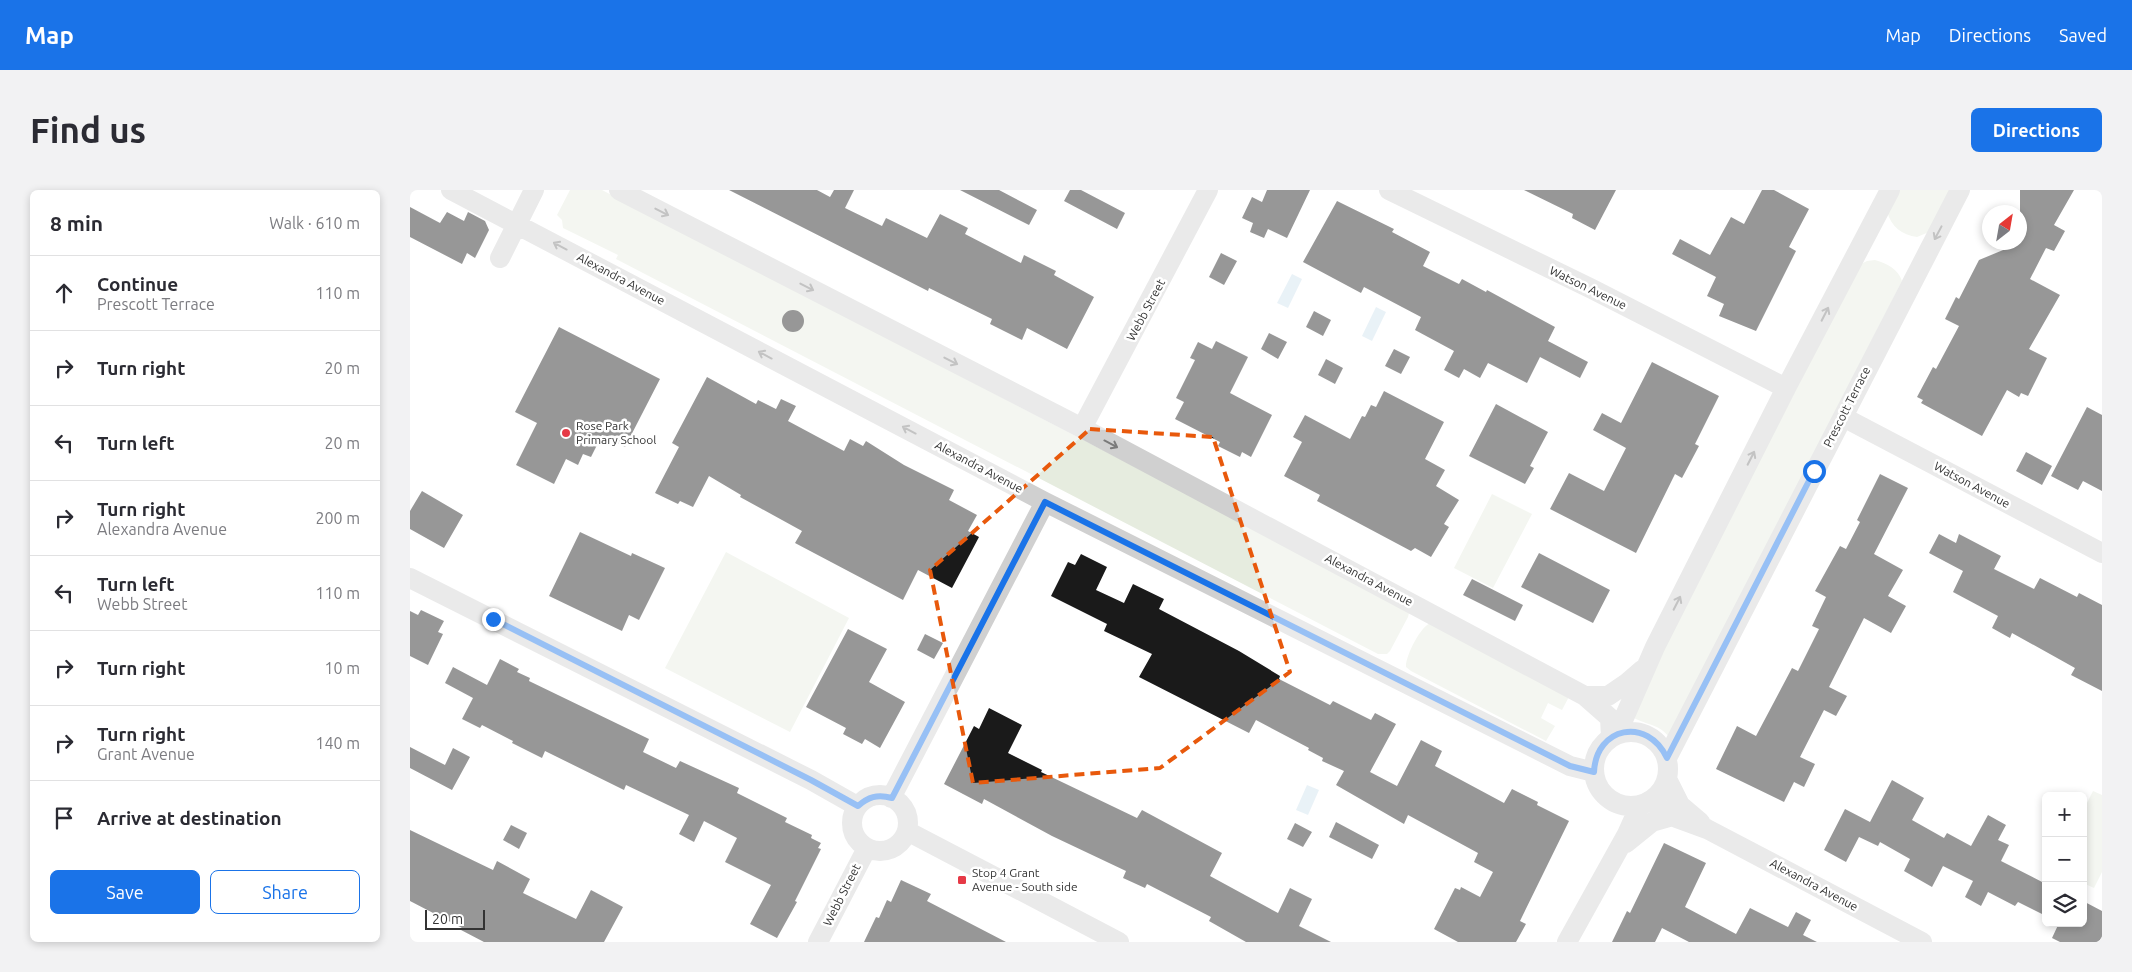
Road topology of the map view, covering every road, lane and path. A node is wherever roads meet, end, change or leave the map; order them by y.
1 (451, 190) edge
2 (534, 190) edge
3 (619, 190) edge
4 (1208, 190) edge
5 (1388, 190) edge
6 (1890, 190) edge
7 (1960, 190) edge
8 (517, 224) junction
9 (500, 258) dead end
10 (1786, 388) junction
11 (1842, 417) junction
12 (1082, 428) junction
13 (1045, 502) junction
14 (2102, 553) edge
15 (410, 578) edge
16 (1646, 666) junction
17 (1585, 696) junction
18 (1614, 736) junction
19 (1667, 758) junction
20 (1594, 772) junction
21 (1667, 779) junction
22 (892, 798) junction
23 (1637, 803) junction
24 (858, 806) junction
25 (1673, 816) junction
26 (1707, 828) junction
27 (907, 831) junction
28 (866, 848) junction
29 (1614, 857) junction
30 (818, 942) edge
31 (1119, 942) edge
32 (1567, 942) edge
33 (1922, 942) edge

1 - 8 street, Alexandra Avenue
2 - 8 street
3 -> 12 street, Alexandra Avenue
4 - 12 street, Webb Street
5 - 10 street, Watson Avenue
10 -> 6 street
7 -> 11 street, Prescott Terrace
8 - 9 street
13 -> 8 street, Alexandra Avenue
16 -> 10 street
11 - 14 street, Watson Avenue
11 - 19 street, Prescott Terrace
12 -> 17 street, Alexandra Avenue
13 - 20 street, Alexandra Avenue
13 - 22 street
15 - 24 street
16 - 17 street
16 - 18 street
17 - 18 street, Alexandra Avenue
18 - 19 street
18 - 20 street
19 - 21 street
20 - 23 street
21 - 23 street
21 - 26 street, Alexandra Avenue
22 - 24 street
22 - 27 street
23 - 25 street, Alexandra Avenue
23 - 29 street
24 - 28 street
25 - 26 street, Alexandra Avenue
25 - 29 street
26 - 33 street, Alexandra Avenue
27 - 28 street
27 - 31 street
28 - 30 street, Webb Street
29 - 32 street

